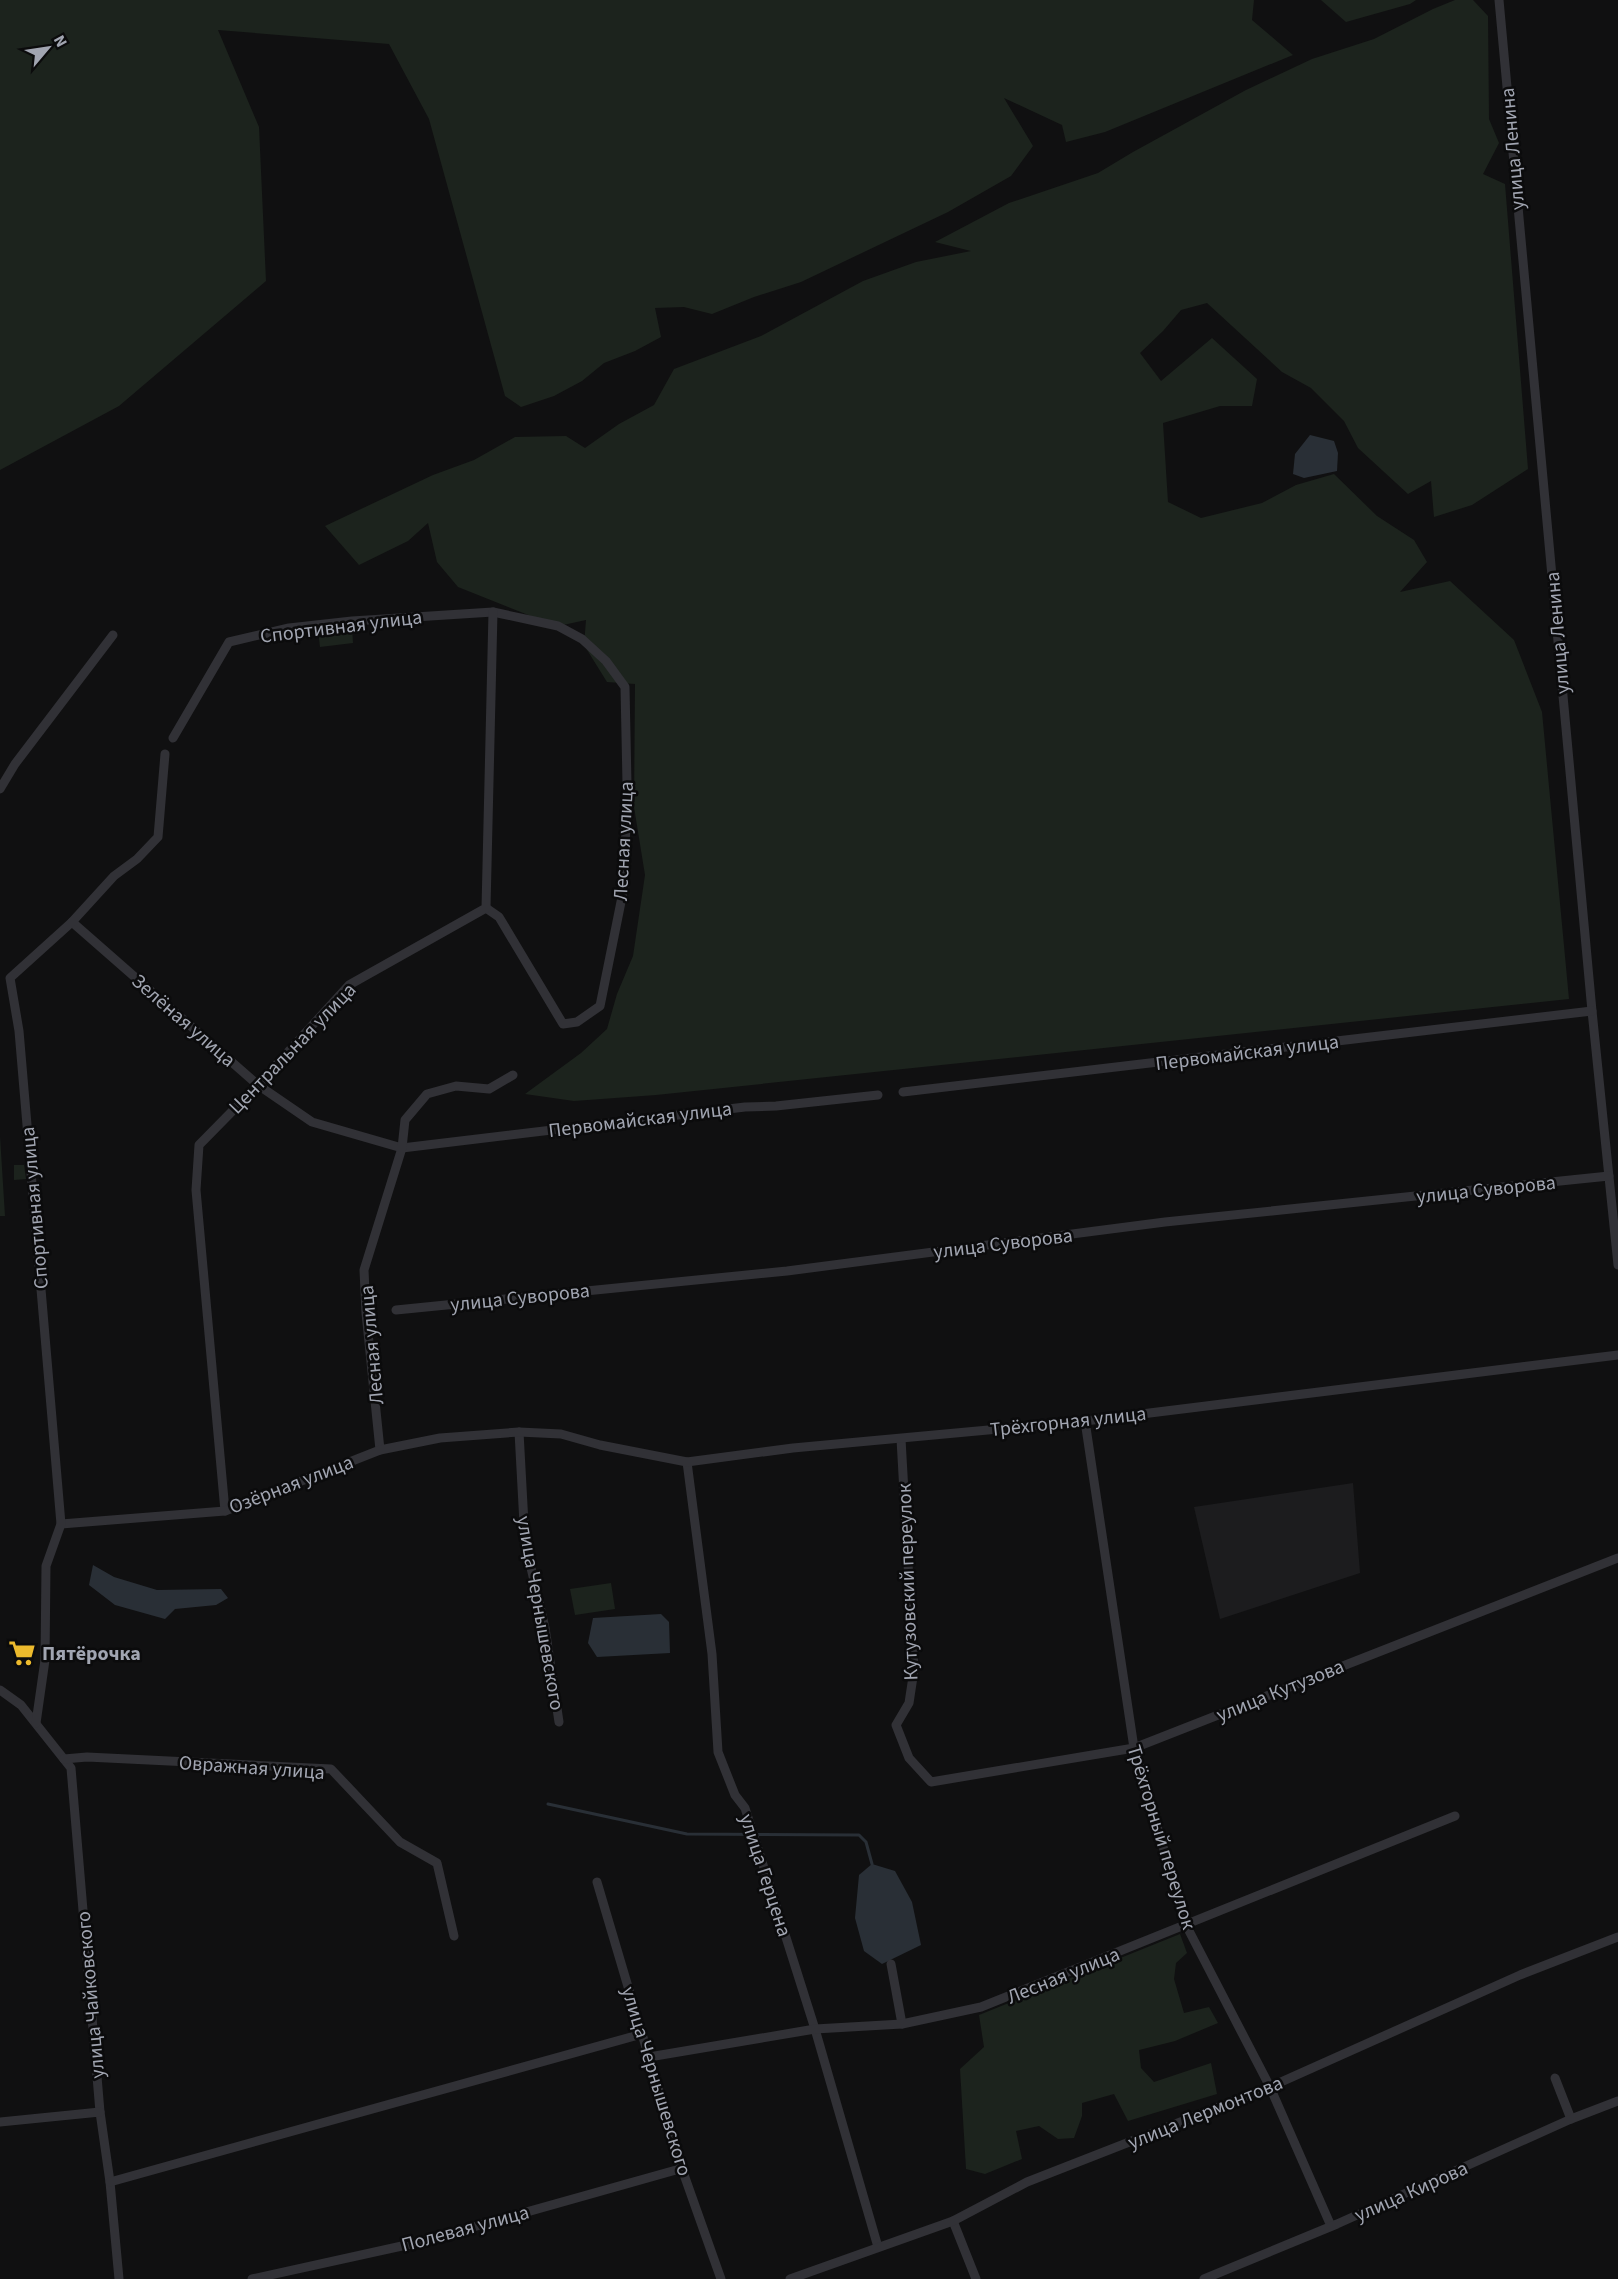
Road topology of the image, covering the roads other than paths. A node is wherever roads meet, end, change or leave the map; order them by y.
1 (1499, 0) edge
2 (493, 612) junction
3 (113, 635) dead end
4 (173, 738) dead end
5 (165, 754) dead end
6 (0, 789) edge
7 (486, 908) junction
8 (72, 922) junction
9 (5, 978) edge
10 (1592, 1011) junction
11 (513, 1075) dead end
12 (258, 1085) junction
13 (903, 1092) dead end
14 (878, 1095) dead end
15 (402, 1148) junction
16 (1609, 1176) junction
17 (1618, 1265) edge
18 (396, 1310) dead end
19 (1618, 1355) edge
20 (1085, 1421) junction
21 (519, 1432) junction
22 (901, 1439) junction
23 (380, 1450) junction
24 (687, 1462) junction
25 (225, 1511) junction
26 (61, 1524) junction
27 (1618, 1558) edge
28 (0, 1690) edge
29 (559, 1722) dead end
30 (36, 1723) junction
31 (1134, 1748) junction
32 (64, 1759) junction
33 (931, 1782) joint
34 (1455, 1816) dead end
35 (597, 1882) dead end
36 (1186, 1925) junction
37 (454, 1936) dead end
38 (1618, 1937) edge
39 (891, 1964) dead end
40 (902, 2024) junction
41 (814, 2029) junction
42 (642, 2034) junction
43 (649, 2057) junction
44 (1555, 2078) dead end
45 (1270, 2087) junction
46 (1618, 2101) edge
47 (100, 2112) junction
48 (1571, 2119) junction
49 (0, 2122) edge
50 (676, 2170) dead end
51 (110, 2182) junction
52 (953, 2221) junction
53 (1331, 2226) junction
54 (878, 2247) junction
55 (119, 2279) edge
56 (252, 2279) edge
57 (721, 2279) edge
58 (790, 2279) edge
59 (976, 2279) edge
60 (1204, 2279) edge

1 - 10 street, улица Ленина
2 - 4 street, Спортивная улица
2 - 7 street
2 - 7 street, Лесная улица
3 - 6 street
5 - 8 street, Спортивная улица
7 - 12 street, Центральная улица
8 - 9 street, Спортивная улица
8 - 12 street, Зелёная улица
9 - 26 street, Спортивная улица
10 - 13 street, Первомайская улица
10 - 16 street, улица Ленина
11 - 15 street, Лесная улица
12 - 15 street, Зелёная улица
12 - 25 street, Центральная улица
14 - 15 street, Первомайская улица
15 - 23 street, Лесная улица
16 - 17 street, улица Ленина
16 - 18 street, улица Суворова
19 - 20 street, Трёхгорная улица
20 - 22 street, Трёхгорная улица
20 - 31 street, Трёхгорный переулок
21 - 23 street, Озёрная улица
21 - 24 street, Трёхгорная улица
21 - 29 street, улица Чернышевского
22 - 24 street, Трёхгорная улица
22 - 33 street, Кутузовский переулок
23 - 25 street, Озёрная улица
24 - 41 street, улица Герцена
25 - 26 street, Озёрная улица
26 - 30 street, Спортивная улица
27 - 31 street, улица Кутузова
28 - 30 street, улица Чайковского
30 - 32 street, улица Чайковского
31 - 33 street, улица Кутузова
31 - 36 street, Трёхгорный переулок
32 - 37 street, Овражная улица
32 - 47 street, улица Чайковского
34 - 36 street, Лесная улица
35 - 42 street, улица Чернышевского
36 - 40 street, Лесная улица
36 - 45 street, Трёхгорный переулок
38 - 45 street, улица Лермонтова
39 - 40 street
40 - 41 street, Лесная улица
41 - 43 street, Лесная улица
41 - 54 street, улица Герцена
42 - 43 street, улица Чернышевского
42 - 51 street
43 - 57 street, улица Чернышевского
44 - 48 street
45 - 52 street, улица Лермонтова
45 - 53 street, Трёхгорный переулок
46 - 48 street, улица Кирова
47 - 49 street
47 - 51 street, улица Чайковского
48 - 53 street, улица Кирова
50 - 56 street, Полевая улица
51 - 55 street, улица Чайковского
52 - 54 street, улица Лермонтова
52 - 59 street
53 - 60 street, улица Кирова
54 - 58 street, улица Лермонтова

